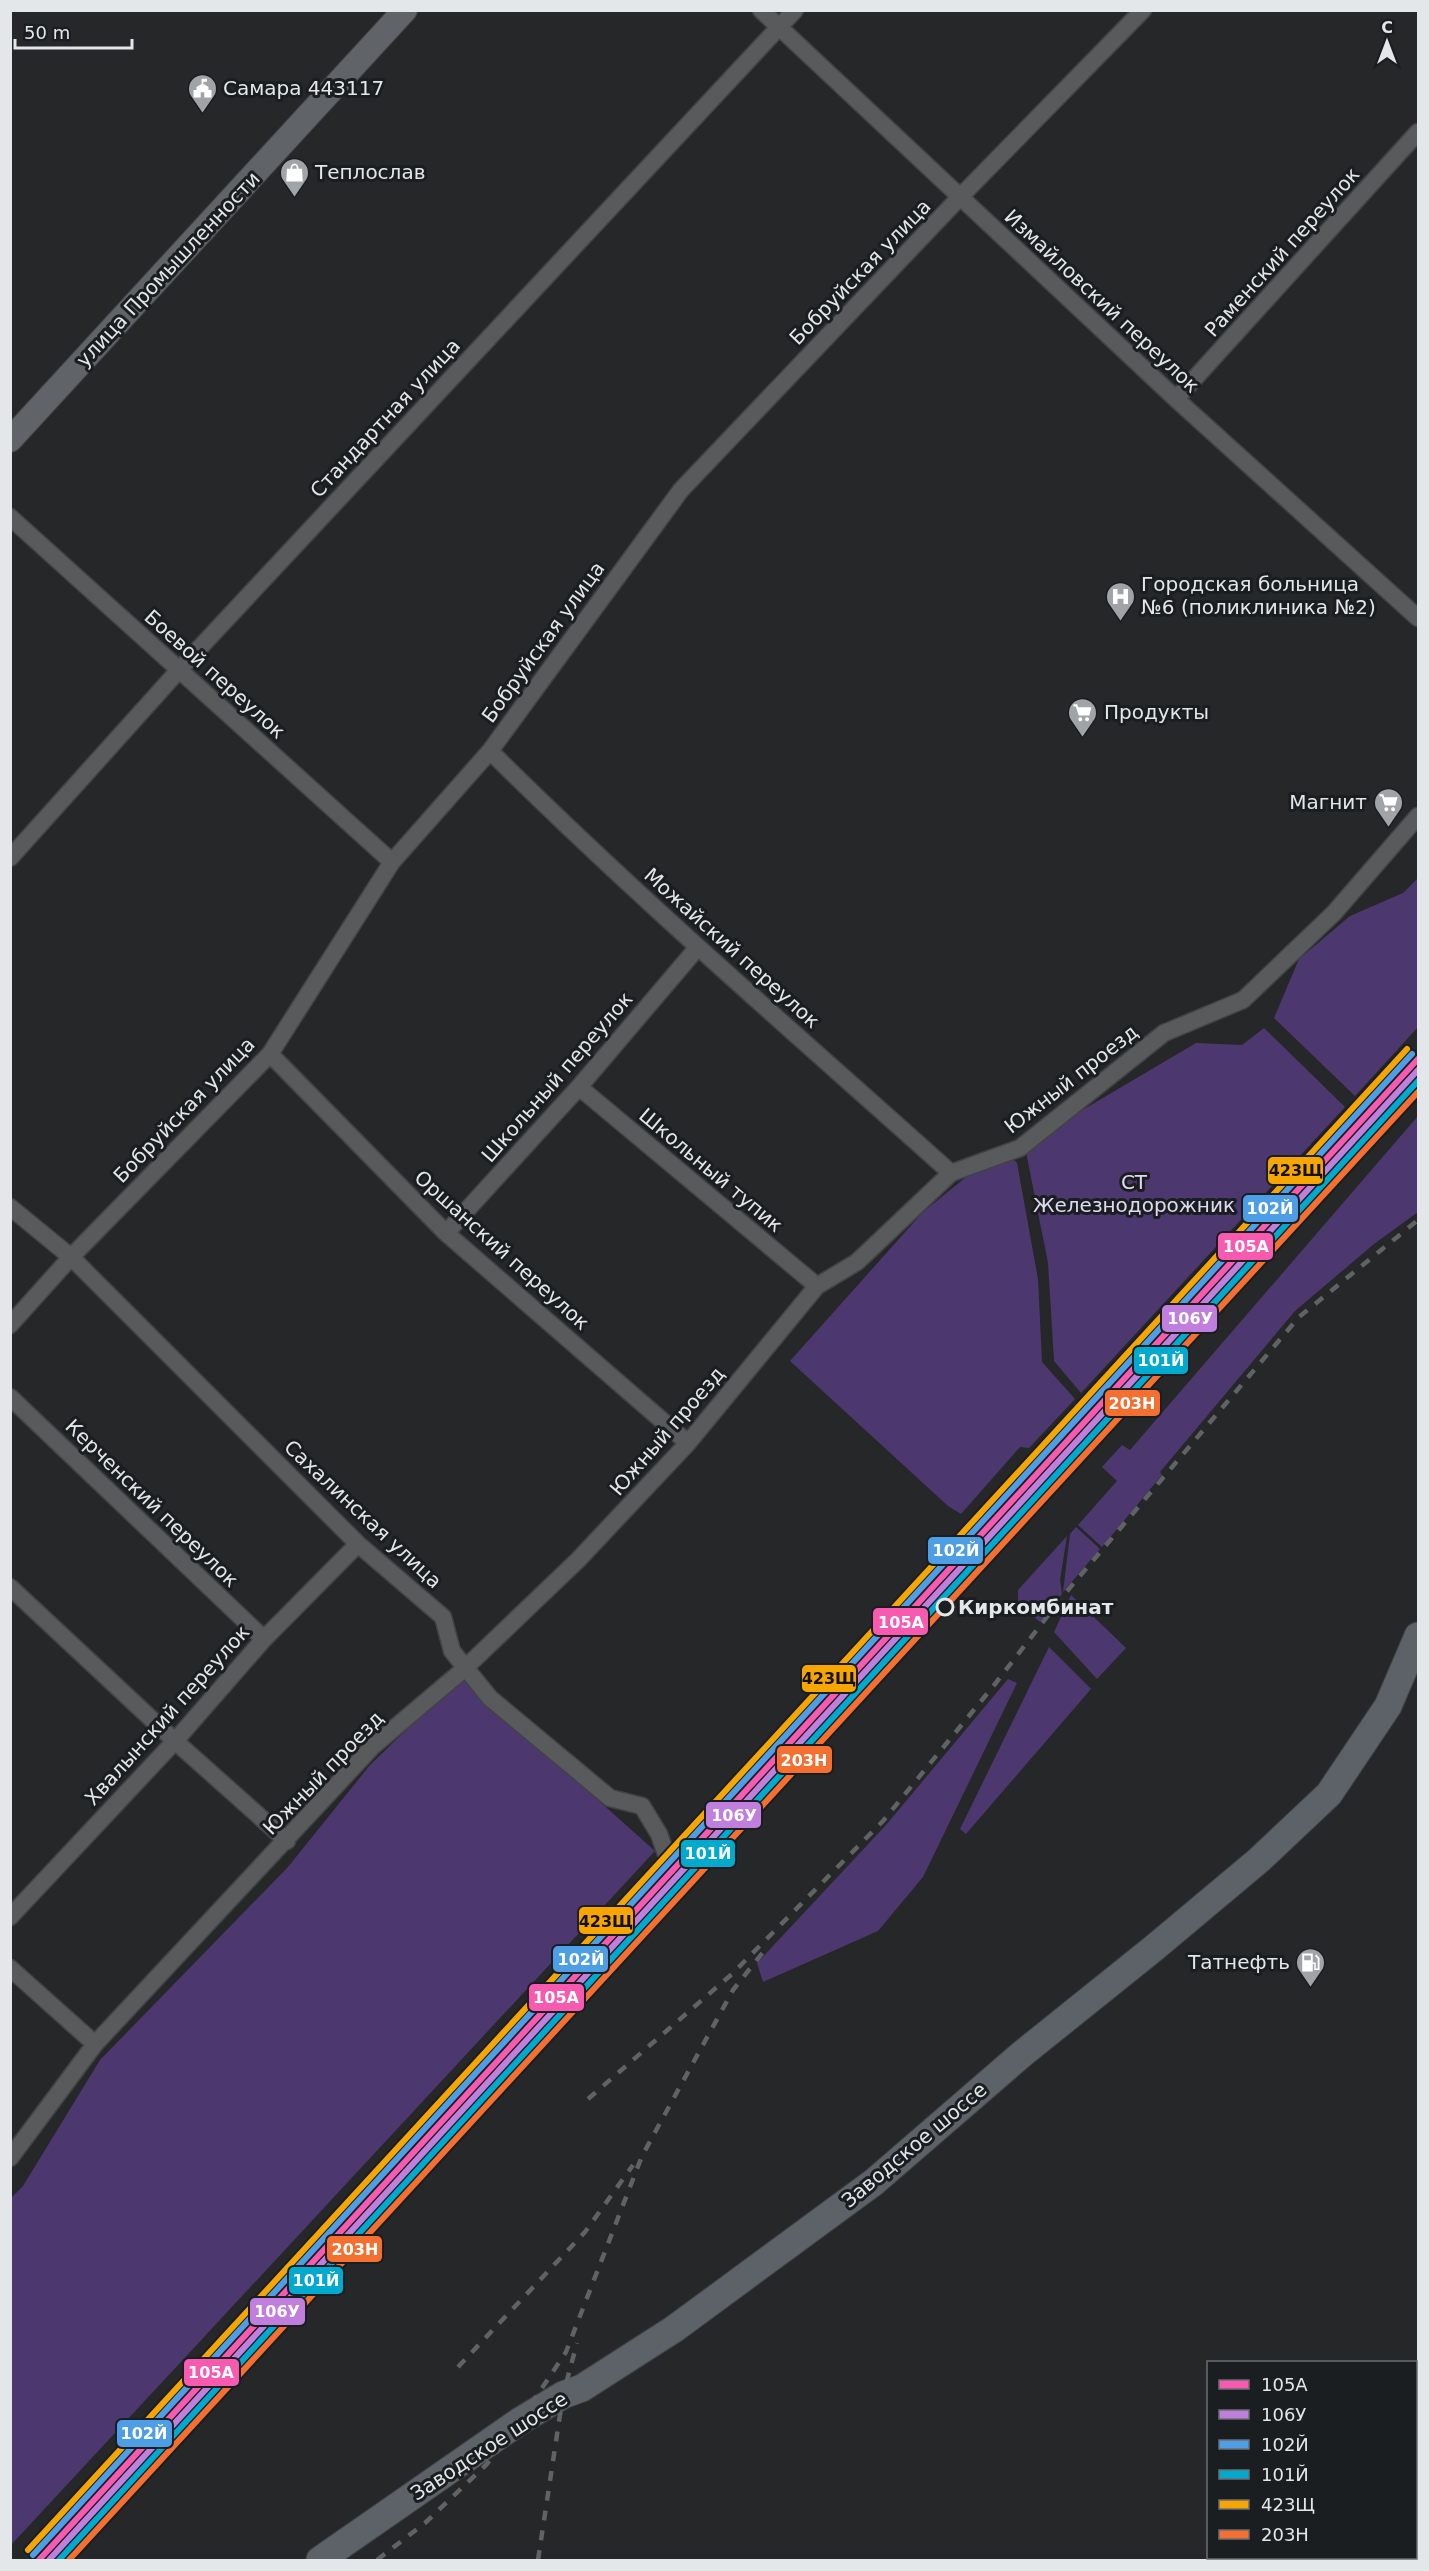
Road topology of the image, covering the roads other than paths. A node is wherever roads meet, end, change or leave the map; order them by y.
1 (762, 10) edge
2 (795, 10) edge
3 (1143, 10) edge
4 (401, 13) edge
5 (780, 27) junction
6 (1419, 132) edge
7 (960, 197) junction
8 (1176, 399) junction
9 (10, 440) edge
10 (10, 518) edge
11 (1418, 617) edge
12 (178, 670) junction
13 (490, 751) junction
14 (1419, 816) edge
15 (10, 858) edge
16 (392, 862) junction
17 (698, 947) junction
18 (270, 1054) junction
19 (579, 1087) junction
20 (951, 1173) junction
21 (10, 1207) edge
22 (446, 1233) junction
23 (71, 1257) junction
24 (817, 1286) junction
25 (10, 1325) edge
26 (10, 1397) edge
27 (688, 1443) junction
28 (358, 1544) junction
29 (10, 1587) edge
30 (1419, 1636) edge
31 (264, 1639) junction
32 (465, 1668) junction
33 (175, 1741) junction
34 (287, 1841) junction
35 (666, 1854) dead end
36 (10, 1917) edge
37 (10, 1968) edge
38 (95, 2044) junction
39 (10, 2158) edge
40 (320, 2560) edge

1 - 5 street, Измайловский переулок
2 - 5 street, Стандартная улица
3 - 7 street, Бобруйская улица
4 - 9 main road, улица Промышленности
5 - 7 street, Измайловский переулок
5 - 12 street, Стандартная улица
6 - 8 street, Раменский переулок
7 - 8 street, Измайловский переулок
7 - 13 street, Бобруйская улица
8 - 11 street, Измайловский переулок
10 - 12 street, Боевой переулок
12 - 15 street, Стандартная улица
12 - 16 street, Боевой переулок
13 - 16 street, Бобруйская улица
13 - 17 street, Можайский переулок
14 - 20 street, Южный проезд
16 - 18 street, Бобруйская улица
17 - 19 street, Школьный переулок
17 - 20 street, Можайский переулок
18 - 22 street, Оршанский переулок
18 - 23 street, Бобруйская улица
19 - 22 street, Школьный переулок
19 - 24 street, Школьный тупик
20 - 24 street, Южный проезд
21 - 23 street, Сахалинская улица
22 - 27 street, Оршанский переулок
23 - 25 street, Бобруйская улица
23 - 28 street, Сахалинская улица
24 - 27 street, Южный проезд
26 - 31 street, Керченский переулок
27 - 32 street, Южный проезд
28 - 31 street, Хвалынский переулок
28 - 32 street, Сахалинская улица
29 - 33 street
30 - 40 main road, Заводское шоссе
31 - 33 street, Хвалынский переулок
32 - 34 street, Южный проезд
32 - 35 street, Сахалинская улица
33 - 34 street
33 - 36 street, Хвалынский переулок
34 - 38 street, Южный проезд
37 - 38 street
38 - 39 street, Южный проезд

